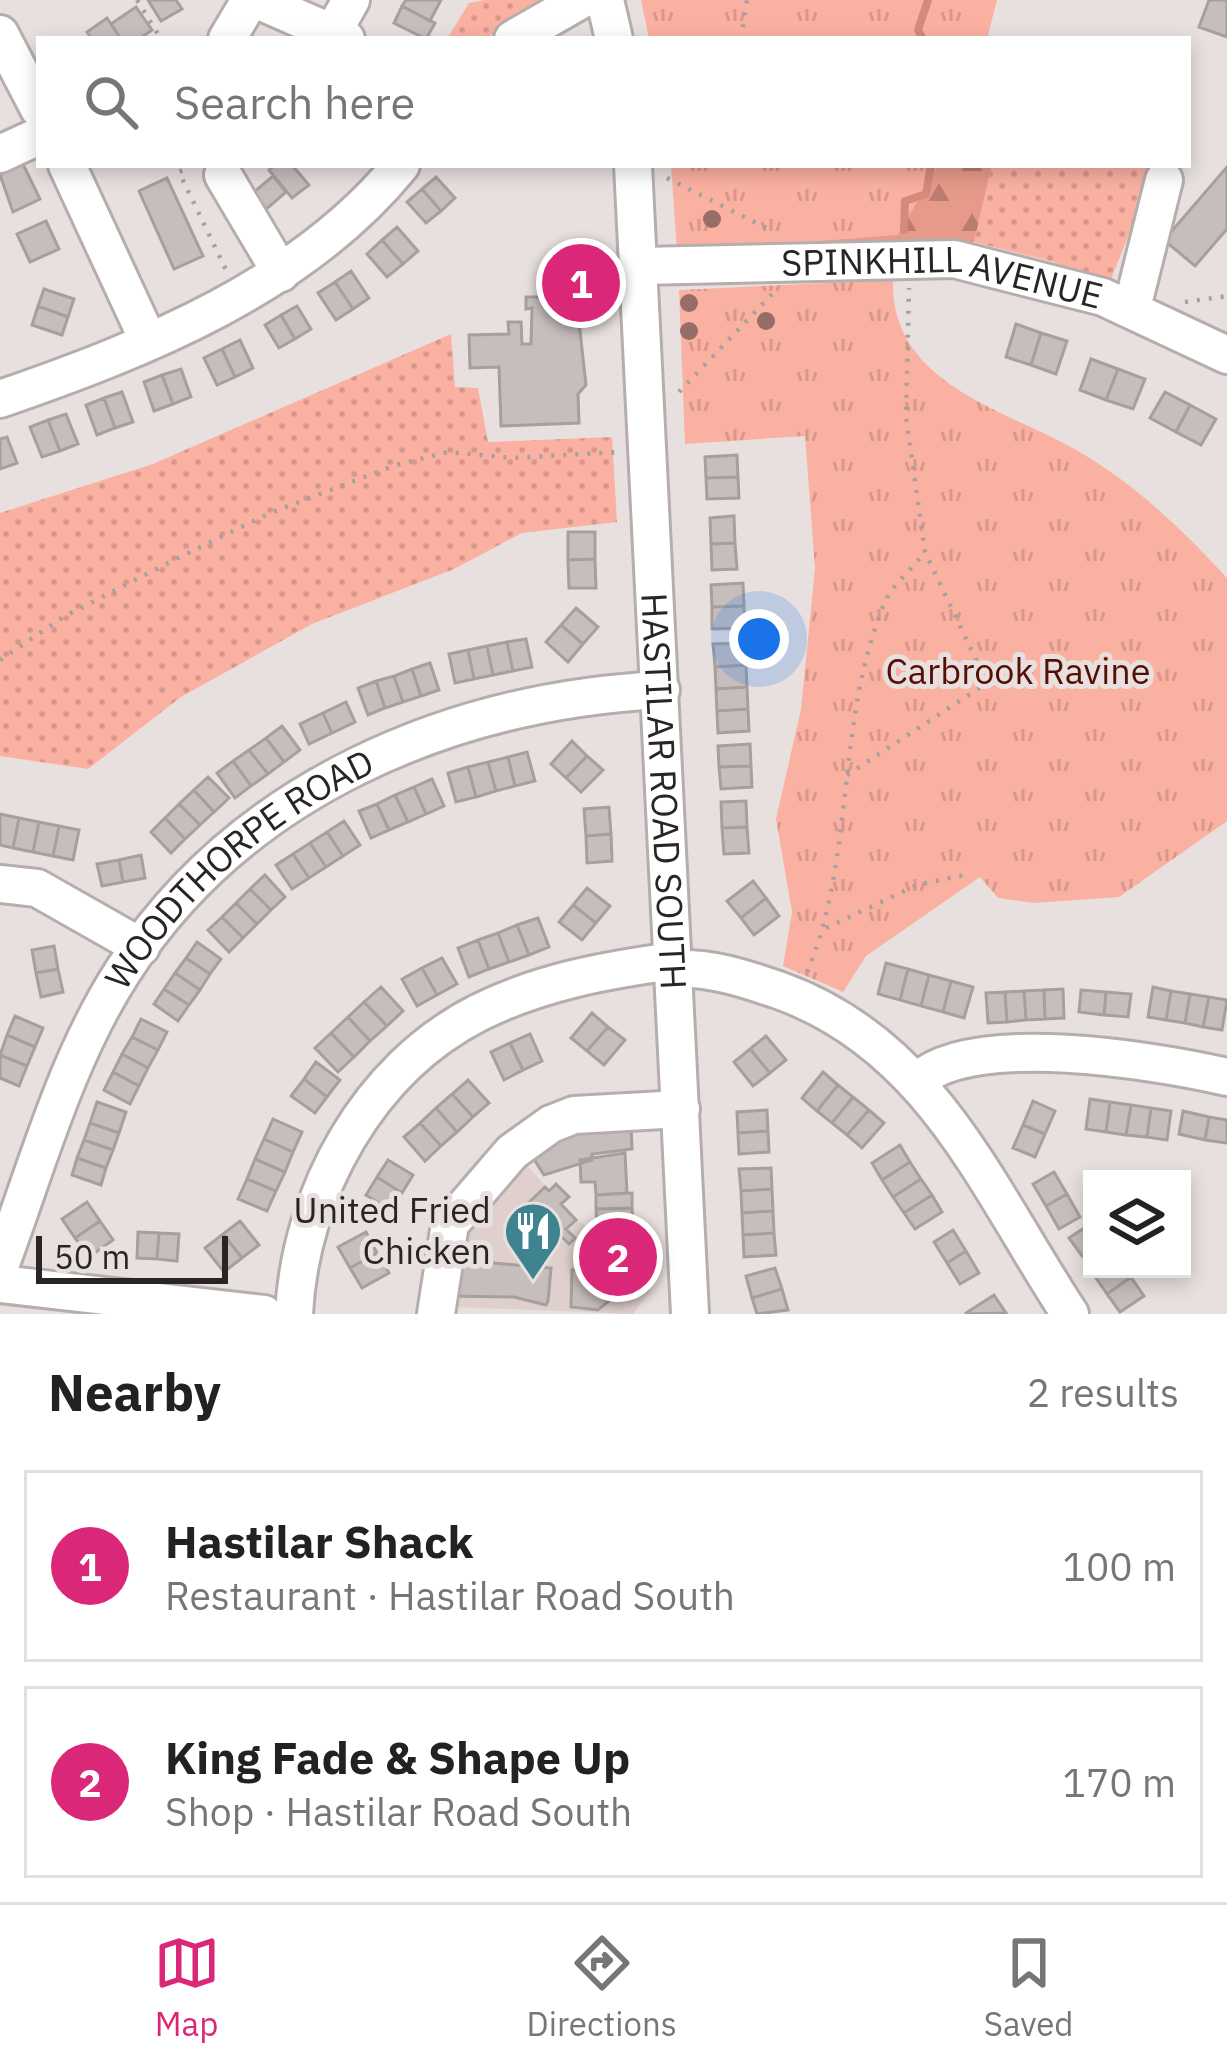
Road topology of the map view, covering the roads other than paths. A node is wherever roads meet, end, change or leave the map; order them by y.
1 (253, 0) edge
2 (581, 0) edge
3 (605, 0) edge
4 (343, 24) edge
5 (0, 34) edge
6 (229, 36) edge
7 (518, 36) edge
8 (613, 36) edge
9 (36, 103) edge
10 (36, 137) edge
11 (0, 154) edge
12 (68, 168) edge
13 (399, 168) edge
14 (208, 170) edge
15 (650, 172) edge
16 (1164, 180) dead end
17 (641, 266) junction
18 (281, 273) junction
19 (1150, 305) junction
20 (148, 340) junction
21 (1227, 355) edge
22 (0, 399) edge
23 (661, 690) junction
24 (0, 884) edge
25 (141, 947) junction
26 (674, 965) junction
27 (1227, 1078) edge
28 (919, 1080) junction
29 (681, 1109) junction
30 (8, 1288) edge
31 (264, 1314) edge
32 (294, 1314) edge
33 (436, 1314) edge
34 (690, 1314) edge
35 (1070, 1314) edge

1 - 4 street
1 - 6 street
2 - 7 street
3 - 8 street
5 - 9 street
10 - 11 street
12 - 20 street
13 - 18 street
14 - 18 street
15 - 17 street, HASTILAR ROAD SOUTH
16 - 19 street
17 - 19 street, SPINKHILL AVENUE
17 - 23 street, HASTILAR ROAD SOUTH
18 - 20 street
19 - 21 street, SPINKHILL AVENUE
20 - 22 street
23 - 25 street, WOODTHORPE ROAD
23 - 26 street, HASTILAR ROAD SOUTH
24 - 25 street
25 - 30 street, WOODTHORPE ROAD
26 - 28 street
26 - 29 street, HASTILAR ROAD SOUTH
26 - 32 street
27 - 28 street
28 - 35 street
29 - 33 street
29 - 34 street, HASTILAR ROAD SOUTH
30 - 31 street

